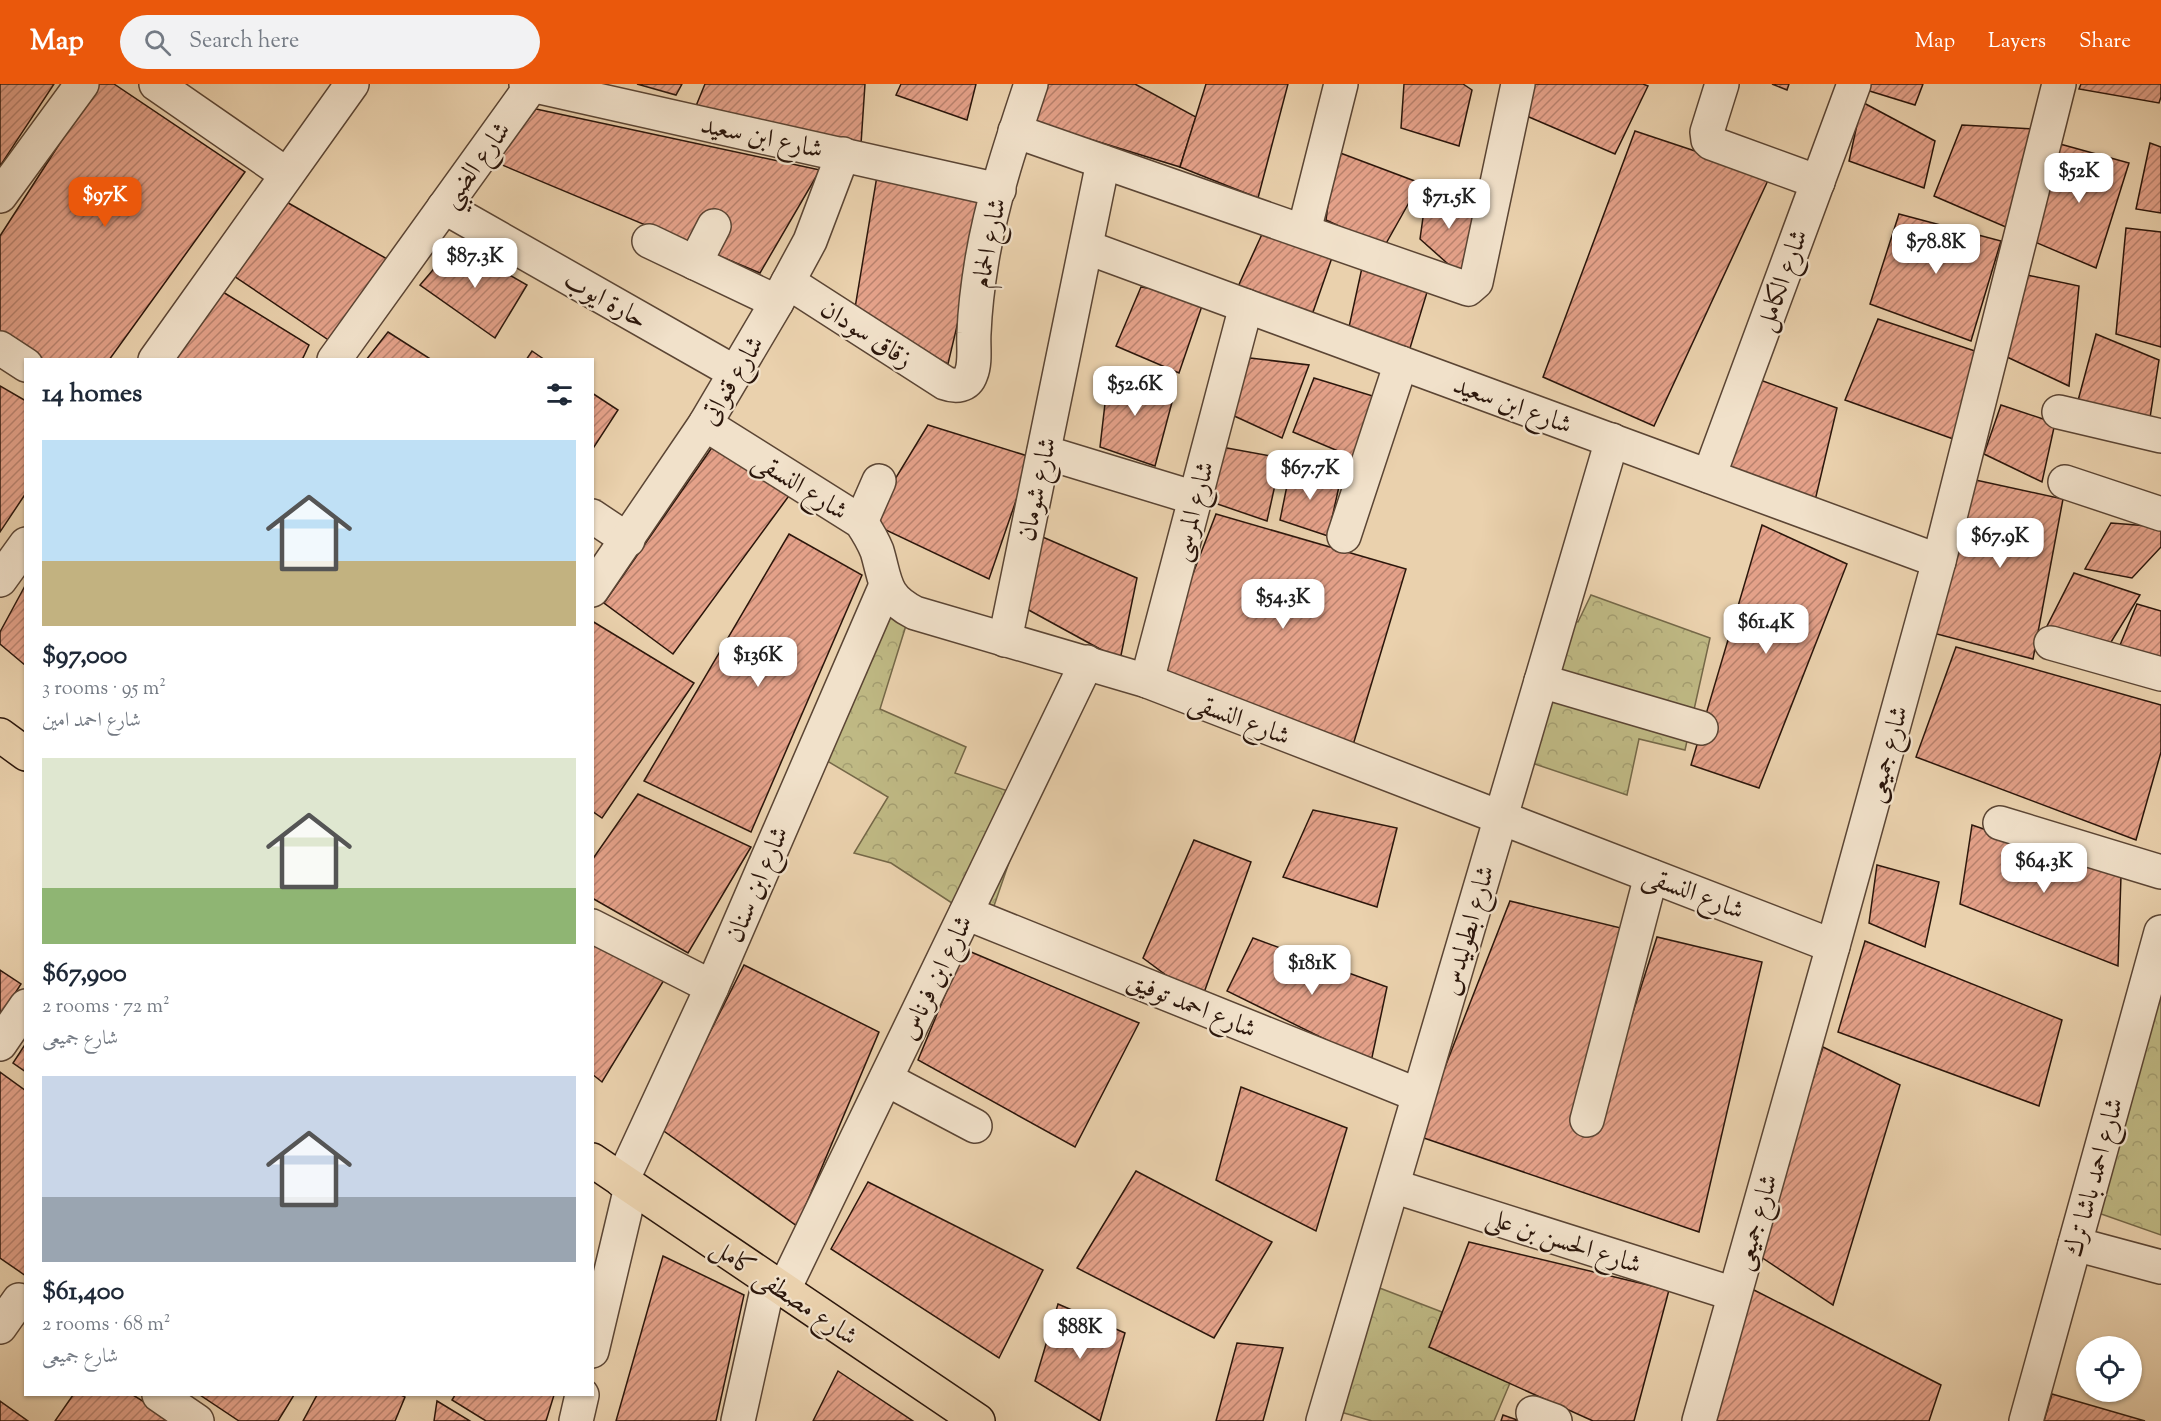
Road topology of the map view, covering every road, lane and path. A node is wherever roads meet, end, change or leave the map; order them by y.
1 (82, 84) edge
2 (156, 84) edge
3 (351, 84) edge
4 (1031, 84) edge
5 (1341, 84) edge
6 (1518, 84) edge
7 (1722, 84) edge
8 (1854, 84) edge
9 (2060, 84) edge
10 (529, 85) edge
11 (1016, 131) junction
12 (843, 154) junction
13 (1104, 162) junction
14 (286, 174) junction
15 (1818, 182) junction
16 (999, 190) junction
17 (0, 196) edge
18 (444, 207) junction
19 (714, 226) dead end
20 (1304, 231) junction
21 (649, 241) dead end
22 (1086, 248) junction
23 (694, 263) junction
24 (783, 292) junction
25 (1246, 306) junction
26 (0, 348) edge
27 (155, 358) edge
28 (335, 358) edge
29 (1401, 363) junction
30 (24, 364) edge
31 (736, 373) junction
32 (945, 384) joint
33 (2059, 412) dead end
34 (705, 424) junction
35 (2161, 436) edge
36 (1612, 440) junction
37 (1044, 452) junction
38 (1709, 476) junction
39 (879, 481) dead end
40 (2065, 482) dead end
41 (1195, 498) junction
42 (2160, 505) edge
43 (594, 517) edge
44 (861, 522) junction
45 (1344, 536) dead end
46 (628, 540) junction
47 (24, 547) edge
48 (1939, 561) junction
49 (0, 580) edge
50 (886, 585) junction
51 (594, 587) edge
52 (1005, 640) junction
53 (2051, 643) dead end
54 (1087, 662) junction
55 (2161, 674) edge
56 (1147, 681) junction
57 (1541, 681) junction
58 (1701, 728) dead end
59 (0, 735) edge
60 (24, 753) edge
61 (1500, 819) junction
62 (2000, 823) dead end
63 (2161, 872) edge
64 (1651, 876) junction
65 (966, 913) junction
66 (594, 927) edge
67 (2161, 932) edge
68 (1833, 946) junction
69 (712, 987) junction
70 (24, 1009) edge
71 (0, 1044) edge
72 (886, 1079) junction
73 (1418, 1095) junction
74 (1587, 1120) dead end
75 (975, 1126) dead end
76 (594, 1161) edge
77 (627, 1184) junction
78 (1393, 1186) junction
79 (2075, 1244) junction
80 (2161, 1267) edge
81 (776, 1286) junction
82 (1734, 1294) junction
83 (15, 1297) edge
84 (0, 1327) edge
85 (594, 1341) edge
86 (160, 1396) edge
87 (582, 1396) edge
88 (197, 1421) edge
89 (576, 1421) edge
90 (738, 1421) edge
91 (978, 1421) edge
92 (1323, 1421) edge
93 (1699, 1421) edge
94 (2026, 1421) edge

1 - 17 street
2 - 14 street
3 - 14 street
4 - 11 street, شارع الحمام
5 - 20 street
6 - 20 street
7 - 15 street
8 - 15 street, شارع الكامل
9 - 48 street, شارع جميعى
10 - 12 street, شارع ابن سعيد
10 - 18 street, شارع الضبي
11 - 13 street
11 - 16 street, شارع الحمام
12 - 16 street, شارع ابن سعيد
12 - 24 street, شارع قنواتى
13 - 20 street
13 - 22 street, شارع شومان
14 - 27 street
15 - 38 street, شارع الكامل
16 - 32 street, شارع الحمام
18 - 28 street, شارع الضبي
18 - 31 street, حارة ايوب
19 - 23 street
21 - 23 street, زقاق سودان
22 - 25 street, شارع ابن سعيد
22 - 37 street, شارع شومان
23 - 24 street, زقاق سودان
24 - 31 street, شارع قنواتى
24 - 32 street, زقاق سودان
25 - 29 street, شارع ابن سعيد
25 - 41 street, شارع المرسى
26 - 30 street
29 - 36 street, شارع ابن سعيد
29 - 45 street
31 - 34 street, شارع قنواتى
33 - 35 street
34 - 44 street, شارع النسقى
34 - 46 street, شارع قنواتى
36 - 38 street, شارع ابن سعيد
36 - 57 street, شارع ابطوليدس
37 - 41 street
37 - 52 street, شارع شومان
38 - 48 street, شارع ابن سعيد
39 - 44 street
40 - 42 street
41 - 56 street, شارع المرسى
43 - 46 street
44 - 50 street, شارع النسقى
46 - 51 street, شارع قنواتى
47 - 49 street
48 - 68 street, شارع جميعى
50 - 52 street, شارع النسقى
50 - 69 street, شارع ابن سنان
52 - 54 street, شارع النسقى
53 - 55 street
54 - 56 street, شارع النسقى
54 - 65 street, شارع ابن فرناس
56 - 61 street, شارع النسقى
57 - 58 street
57 - 61 street, شارع ابطوليدس
59 - 60 main road
61 - 64 street, شارع النسقى
61 - 73 street, شارع ابطوليدس
62 - 63 street
64 - 68 street, شارع النسقى
64 - 74 street
65 - 72 street, شارع ابن فرناس
65 - 73 street, شارع احمد توفيق
66 - 69 street
67 - 79 street, شارع احمد باشا ترك
68 - 82 street, شارع جميعى
69 - 77 street, شارع ابن سنان
70 - 71 street
72 - 75 street
72 - 81 street, شارع ابن فرناس
73 - 78 street, شارع ابطوليدس
76 - 77 main road, شارع مصطفى كامل
77 - 81 main road, شارع مصطفى كامل
77 - 85 street, شارع ابن سنان
78 - 82 street, شارع الحسن بن على
78 - 92 street, شارع ابطوليدس
79 - 80 street
79 - 94 street, شارع احمد باشا ترك
81 - 90 street, شارع ابن فرناس
81 - 91 main road, شارع مصطفى كامل
82 - 93 street, شارع جميعى
83 - 84 street
86 - 88 street
87 - 89 street

